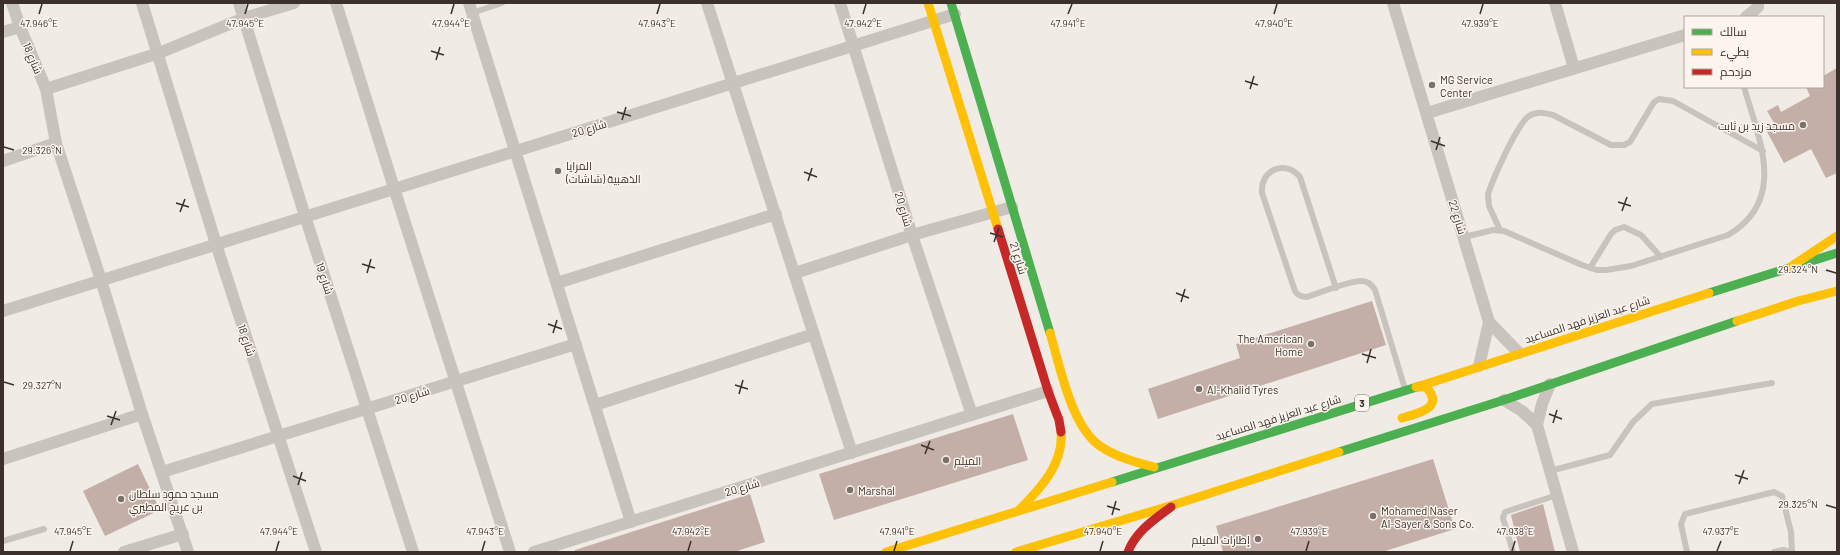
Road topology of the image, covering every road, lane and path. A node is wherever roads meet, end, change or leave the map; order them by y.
1 (12, 3) edge
2 (142, 3) edge
3 (239, 3) edge
4 (294, 3) edge
5 (336, 3) edge
6 (502, 3) edge
7 (707, 3) edge
8 (840, 3) edge
9 (928, 3) edge
10 (1393, 3) edge
11 (1555, 3) edge
12 (1758, 3) edge
13 (470, 8) edge
14 (953, 8) edge
15 (1747, 16) edge
16 (244, 18) junction
17 (934, 20) junction
18 (20, 27) junction
19 (3, 32) edge
20 (1684, 35) edge
21 (854, 46) junction
22 (159, 53) junction
23 (1574, 68) junction
24 (732, 84) junction
25 (1744, 88) edge
26 (46, 89) junction
27 (1427, 113) junction
28 (56, 143) junction
29 (514, 151) junction
30 (1762, 151) junction
31 (3, 161) edge
32 (394, 188) junction
33 (1012, 207) junction
34 (992, 211) junction
35 (776, 214) junction
36 (305, 216) junction
37 (1500, 230) junction
38 (912, 235) junction
39 (1837, 236) edge
40 (1464, 237) junction
41 (216, 244) junction
42 (1837, 253) edge
43 (1662, 257) junction
44 (1792, 266) junction
45 (1590, 268) junction
46 (795, 273) junction
47 (101, 280) junction
48 (557, 283) junction
49 (1336, 288) junction
50 (1837, 291) edge
51 (1798, 301) junction
52 (1837, 301) edge
53 (3, 311) edge
54 (1489, 322) junction
55 (814, 334) junction
56 (576, 344) junction
57 (1519, 353) junction
58 (1479, 366) junction
59 (456, 381) junction
60 (1772, 383) dead end
61 (1550, 384) junction
62 (1416, 387) junction
63 (1406, 390) junction
64 (1048, 391) junction
65 (1504, 400) junction
66 (595, 405) junction
67 (368, 408) junction
68 (142, 414) junction
69 (972, 415) junction
70 (1395, 420) dead end
71 (1537, 425) junction
72 (278, 436) junction
73 (852, 452) junction
74 (3, 459) edge
75 (1283, 461) dead end
76 (1154, 467) junction
77 (1550, 470) junction
78 (162, 472) junction
79 (1268, 474) junction
80 (1557, 495) junction
81 (1174, 505) junction
82 (1019, 510) junction
83 (631, 522) junction
84 (44, 529) dead end
85 (183, 534) junction
86 (3, 541) edge
87 (124, 552) edge
88 (188, 552) edge
89 (316, 552) edge
90 (413, 552) edge
91 (510, 552) edge
92 (534, 552) edge
93 (886, 552) edge
94 (1020, 552) edge
95 (1128, 552) edge
96 (1513, 552) edge
97 (1573, 552) edge
98 (1687, 552) edge
99 (1774, 552) edge
100 (1791, 552) edge

1 - 18 street, شارع 18
2 - 22 street, شارع 18
3 - 16 street, شارع 19
4 - 16 street
5 - 32 street
6 - 13 lane
7 - 24 street
8 - 21 street, شارع 20
9 - 17 main road, شارع 21
10 - 27 street, شارع 22
11 - 23 street
12 - 15 street
13 - 29 street
14 - 17 street, شارع 20
14 - 33 main road, شارع 21
16 - 22 street
16 - 36 street, شارع 19
17 - 21 street, شارع 20
17 - 34 main road, شارع 21
18 - 19 street
18 - 26 street, شارع 18
20 - 23 street
21 - 24 street, شارع 20
21 - 38 street, شارع 20
22 - 26 street
22 - 41 street, شارع 18
23 - 27 street
24 - 29 street, شارع 20
24 - 35 street
25 - 30 lane
26 - 28 street, شارع 18
27 - 40 street, شارع 22
28 - 31 street
28 - 47 street, شارع 18
29 - 32 street, شارع 20
29 - 48 street
30 - 37 lane
30 - 43 lane
32 - 36 street, شارع 20
32 - 59 street
33 - 34 street, شارع 20
33 - 76 main road, شارع 21
34 - 38 street, شارع 20
34 - 64 main road, شارع 21
35 - 46 street
35 - 48 street
36 - 41 street
36 - 67 street, شارع 19
37 - 40 lane
37 - 45 lane
38 - 46 street, شارع 20
38 - 69 street, شارع 20
39 - 44 main road
40 - 54 street, شارع 22
41 - 47 street
41 - 72 street, شارع 18
42 - 44 main road, شارع عبد العزيز فهد المساعيد / 3
43 - 45 lane
43 - 45 lane
44 - 57 main road, شارع عبد العزيز فهد المساعيد / 3
46 - 55 street
47 - 53 street
47 - 68 street, شارع 18
48 - 56 street
49 - 49 lane
49 - 63 lane
50 - 51 main road
51 - 52 main road
51 - 61 main road
54 - 57 street, شارع 22
54 - 58 street, شارع 22
55 - 66 street
55 - 73 street
56 - 59 street, شارع 20
56 - 66 street
57 - 58 main road, شارع عبد العزيز فهد المساعيد / 3
58 - 62 main road, شارع عبد العزيز فهد المساعيد / 3
59 - 67 street, شارع 20
59 - 91 street
60 - 77 lane
61 - 65 main road
61 - 71 street
62 - 63 main road, شارع عبد العزيز فهد المساعيد / 3
62 - 70 main road
63 - 76 main road, شارع عبد العزيز فهد المساعيد / 3
64 - 69 street, شارع 20
64 - 82 main road, شارع 21
65 - 71 street
65 - 79 main road
66 - 83 street
67 - 72 street
67 - 90 street, شارع 19
68 - 74 street
68 - 78 street, شارع 18
69 - 73 street, شارع 20
71 - 77 street
72 - 78 street
72 - 89 street, شارع 18
73 - 83 street, شارع 20
75 - 79 main road
76 - 82 main road, شارع عبد العزيز فهد المساعيد / 3
77 - 80 street
78 - 85 street, شارع 18
79 - 81 main road
80 - 96 lane
80 - 97 street
81 - 94 main road
81 - 95 main road
82 - 93 main road, شارع عبد العزيز فهد المساعيد / 3
83 - 92 street, شارع 20
84 - 86 lane
85 - 87 street
85 - 88 street, شارع 18
98 - 100 lane
99 - 100 lane

